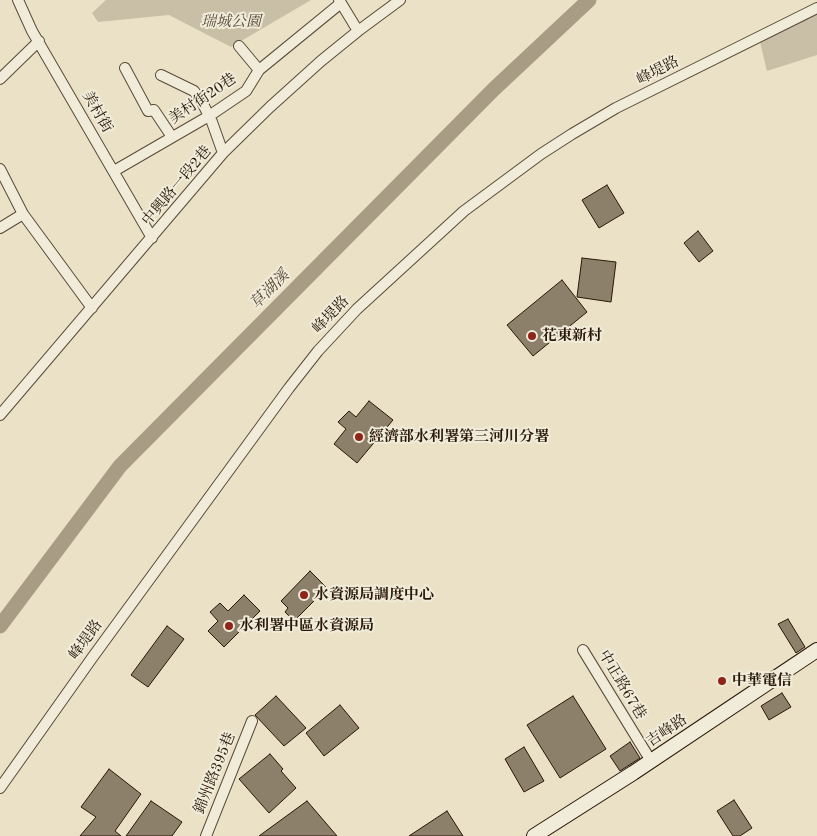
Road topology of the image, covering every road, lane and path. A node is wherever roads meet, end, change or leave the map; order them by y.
1 (18, 0) edge
2 (400, 0) edge
3 (340, 2) edge
4 (817, 8) edge
5 (358, 31) junction
6 (39, 41) junction
7 (238, 46) dead end
8 (125, 68) dead end
9 (259, 70) junction
10 (161, 75) dead end
11 (0, 80) edge
12 (209, 116) junction
13 (172, 138) junction
14 (224, 154) junction
15 (0, 169) edge
16 (114, 170) junction
17 (23, 214) junction
18 (0, 228) edge
19 (152, 238) junction
20 (92, 308) junction
21 (0, 415) edge
22 (583, 650) dead end
23 (817, 650) edge
24 (252, 721) dead end
25 (651, 761) junction
26 (0, 788) edge
27 (206, 836) edge
28 (534, 836) edge

1 - 6 street, 美村街
2 - 5 street, 中興路一段2巷
3 - 5 street
3 - 9 street, 美村街20巷
4 - 26 street, 峰堤路
5 - 14 street, 中興路一段2巷
6 - 11 street
6 - 16 street, 美村街
7 - 9 street
8 - 13 street
9 - 12 street, 美村街20巷
10 - 12 street
12 - 13 street, 美村街20巷
12 - 14 street
13 - 16 street, 美村街20巷
14 - 19 street, 中興路一段2巷
15 - 17 street
16 - 19 street, 美村街
17 - 18 street
17 - 20 street
19 - 20 street, 中興路一段2巷
20 - 21 street, 中興路一段2巷
22 - 25 street, 中正路67巷
23 - 25 street, 吉峰路
24 - 27 street, 錦州路395巷
25 - 28 street, 吉峰路

